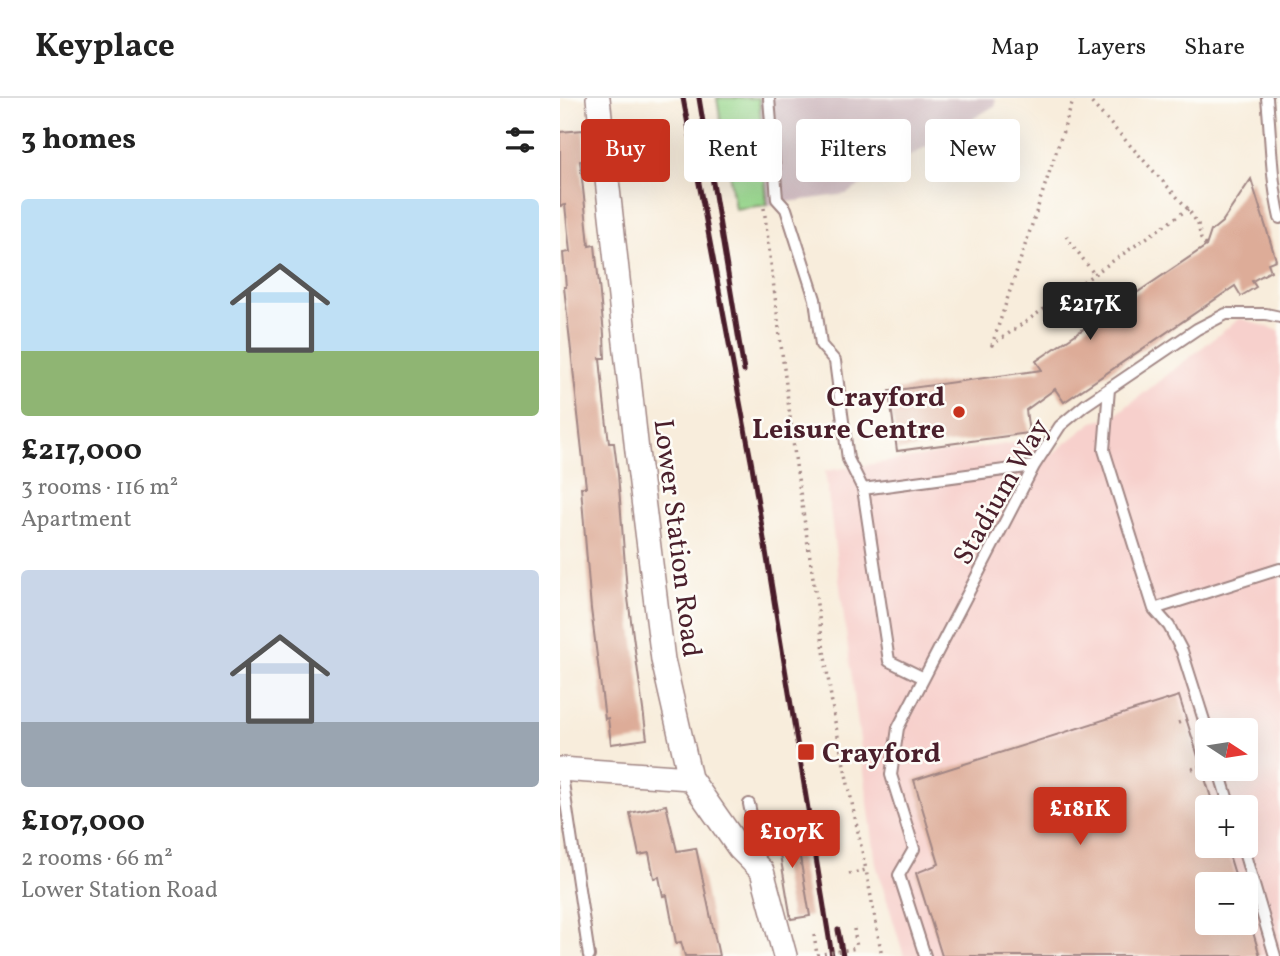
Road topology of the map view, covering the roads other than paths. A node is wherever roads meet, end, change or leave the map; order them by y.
1 (598, 98) edge
2 (769, 98) edge
3 (1268, 98) edge
4 (1277, 169) edge
5 (1280, 218) edge
6 (1280, 317) edge
7 (1109, 389) junction
8 (1034, 466) junction
9 (863, 489) junction
10 (1280, 569) edge
11 (1154, 609) junction
12 (924, 678) junction
13 (1203, 718) edge
14 (561, 769) edge
15 (690, 778) junction
16 (749, 803) dead end
17 (1246, 858) edge
18 (762, 871) junction
19 (589, 956) edge
20 (785, 956) edge
21 (925, 956) edge
22 (1275, 956) edge

1 - 15 street, Lower Station Road
2 - 9 lane
3 - 4 lane
4 - 5 lane
6 - 7 lane, Stadium Way
7 - 8 lane, Stadium Way
7 - 11 lane
8 - 9 lane
8 - 12 lane, Stadium Way
9 - 12 lane
10 - 11 lane
11 - 13 lane
12 - 21 lane, Stadium Way
14 - 15 street
14 - 19 lane
15 - 18 street, Lower Station Road
16 - 18 lane
17 - 22 lane
18 - 20 street, Lower Station Road

